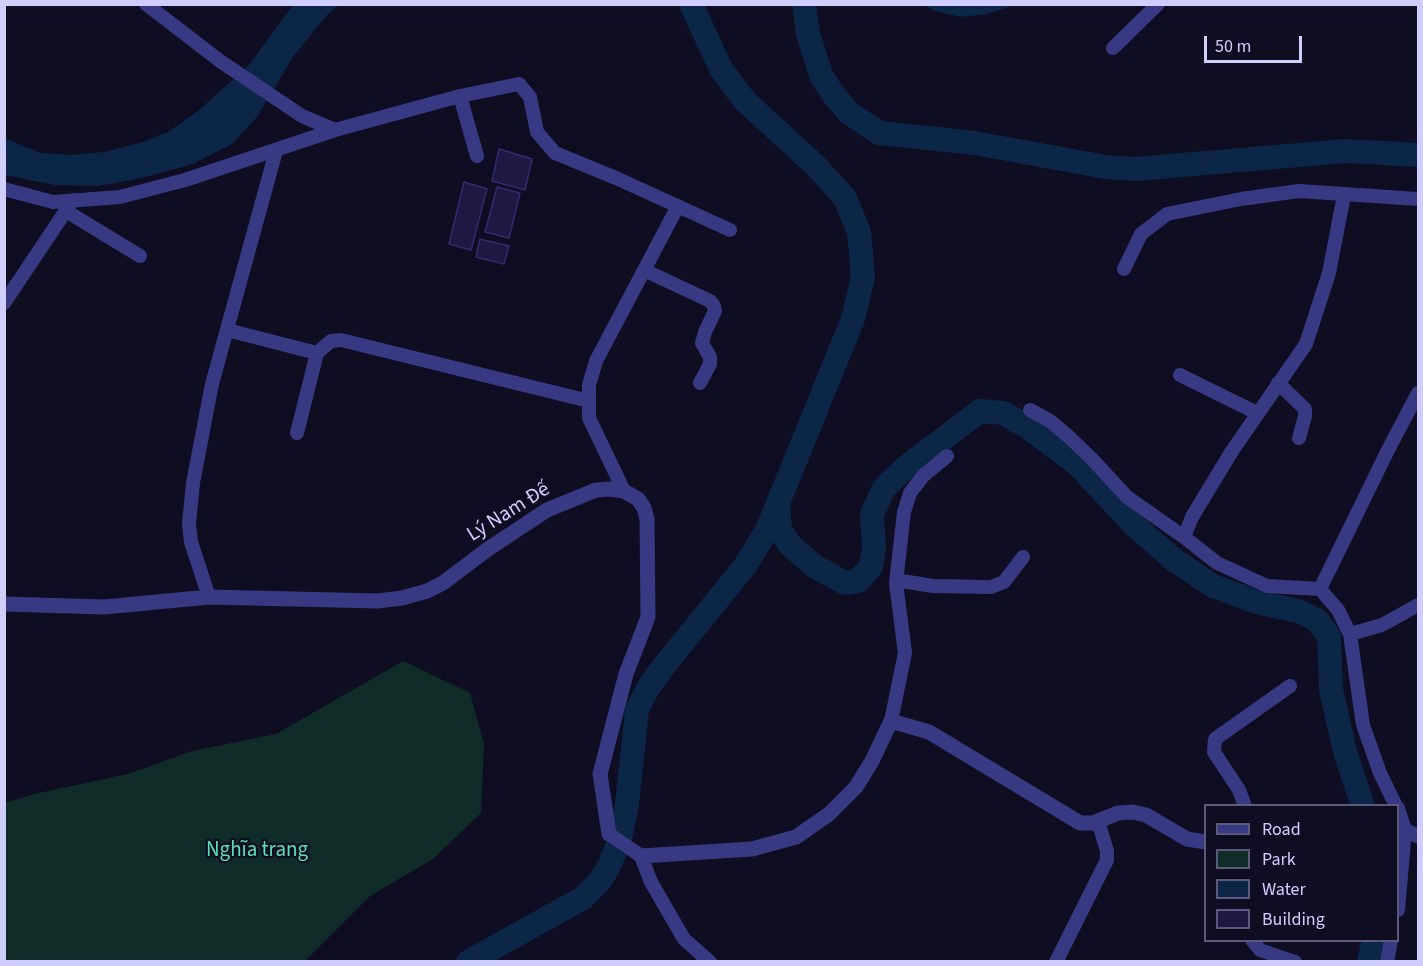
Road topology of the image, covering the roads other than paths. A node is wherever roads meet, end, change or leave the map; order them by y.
1 (146, 4) edge
2 (1158, 4) edge
3 (1113, 48) dead end
4 (460, 96) junction
5 (335, 130) junction
6 (276, 151) junction
7 (477, 156) dead end
8 (4, 189) edge
9 (1344, 195) junction
10 (1419, 199) edge
11 (70, 206) junction
12 (678, 206) junction
13 (730, 230) dead end
14 (140, 256) dead end
15 (1124, 269) dead end
16 (644, 270) junction
17 (4, 303) edge
18 (227, 330) junction
19 (317, 353) junction
20 (1180, 375) dead end
21 (700, 383) dead end
22 (1278, 383) junction
23 (1419, 393) edge
24 (589, 401) junction
25 (1030, 410) dead end
26 (1257, 413) junction
27 (1414, 413) edge
28 (297, 433) dead end
29 (1299, 438) dead end
30 (947, 456) dead end
31 (624, 491) junction
32 (1184, 537) junction
33 (1023, 557) dead end
34 (896, 583) junction
35 (1320, 589) junction
36 (209, 597) junction
37 (4, 604) edge
38 (1419, 605) edge
39 (1350, 634) junction
40 (1290, 686) dead end
41 (891, 721) junction
42 (1244, 804) edge
43 (1396, 804) edge
44 (1399, 812) edge
45 (1098, 821) junction
46 (1407, 831) edge
47 (609, 834) joint
48 (1204, 842) edge
49 (641, 856) junction
50 (1399, 901) edge
51 (1254, 942) edge
52 (1392, 942) edge
53 (710, 962) edge
54 (1056, 962) edge
55 (1295, 962) edge
56 (1387, 962) edge

1 - 5 street
2 - 3 street
4 - 5 street
4 - 7 street
4 - 12 street
5 - 6 street
6 - 11 street
6 - 18 street
8 - 11 street
9 - 10 street
9 - 15 street
9 - 22 street
11 - 14 street
11 - 17 street
12 - 13 street
12 - 16 street
16 - 21 street
16 - 24 street
18 - 19 street
18 - 36 street
19 - 24 street
19 - 28 street
20 - 26 street
22 - 26 street
22 - 29 street
23 - 27 street
24 - 31 street
25 - 32 street
26 - 32 street
27 - 35 street
30 - 34 street
31 - 36 street, Lý Nam Đế
31 - 47 street
32 - 35 street
33 - 34 street
34 - 41 street
35 - 39 street
36 - 37 street, Lý Nam Đế
38 - 39 street
39 - 43 street
40 - 42 street
41 - 45 street
41 - 49 street
44 - 46 street
45 - 48 street
45 - 54 street
46 - 50 street
47 - 49 street
49 - 53 street
51 - 55 street
52 - 56 street

